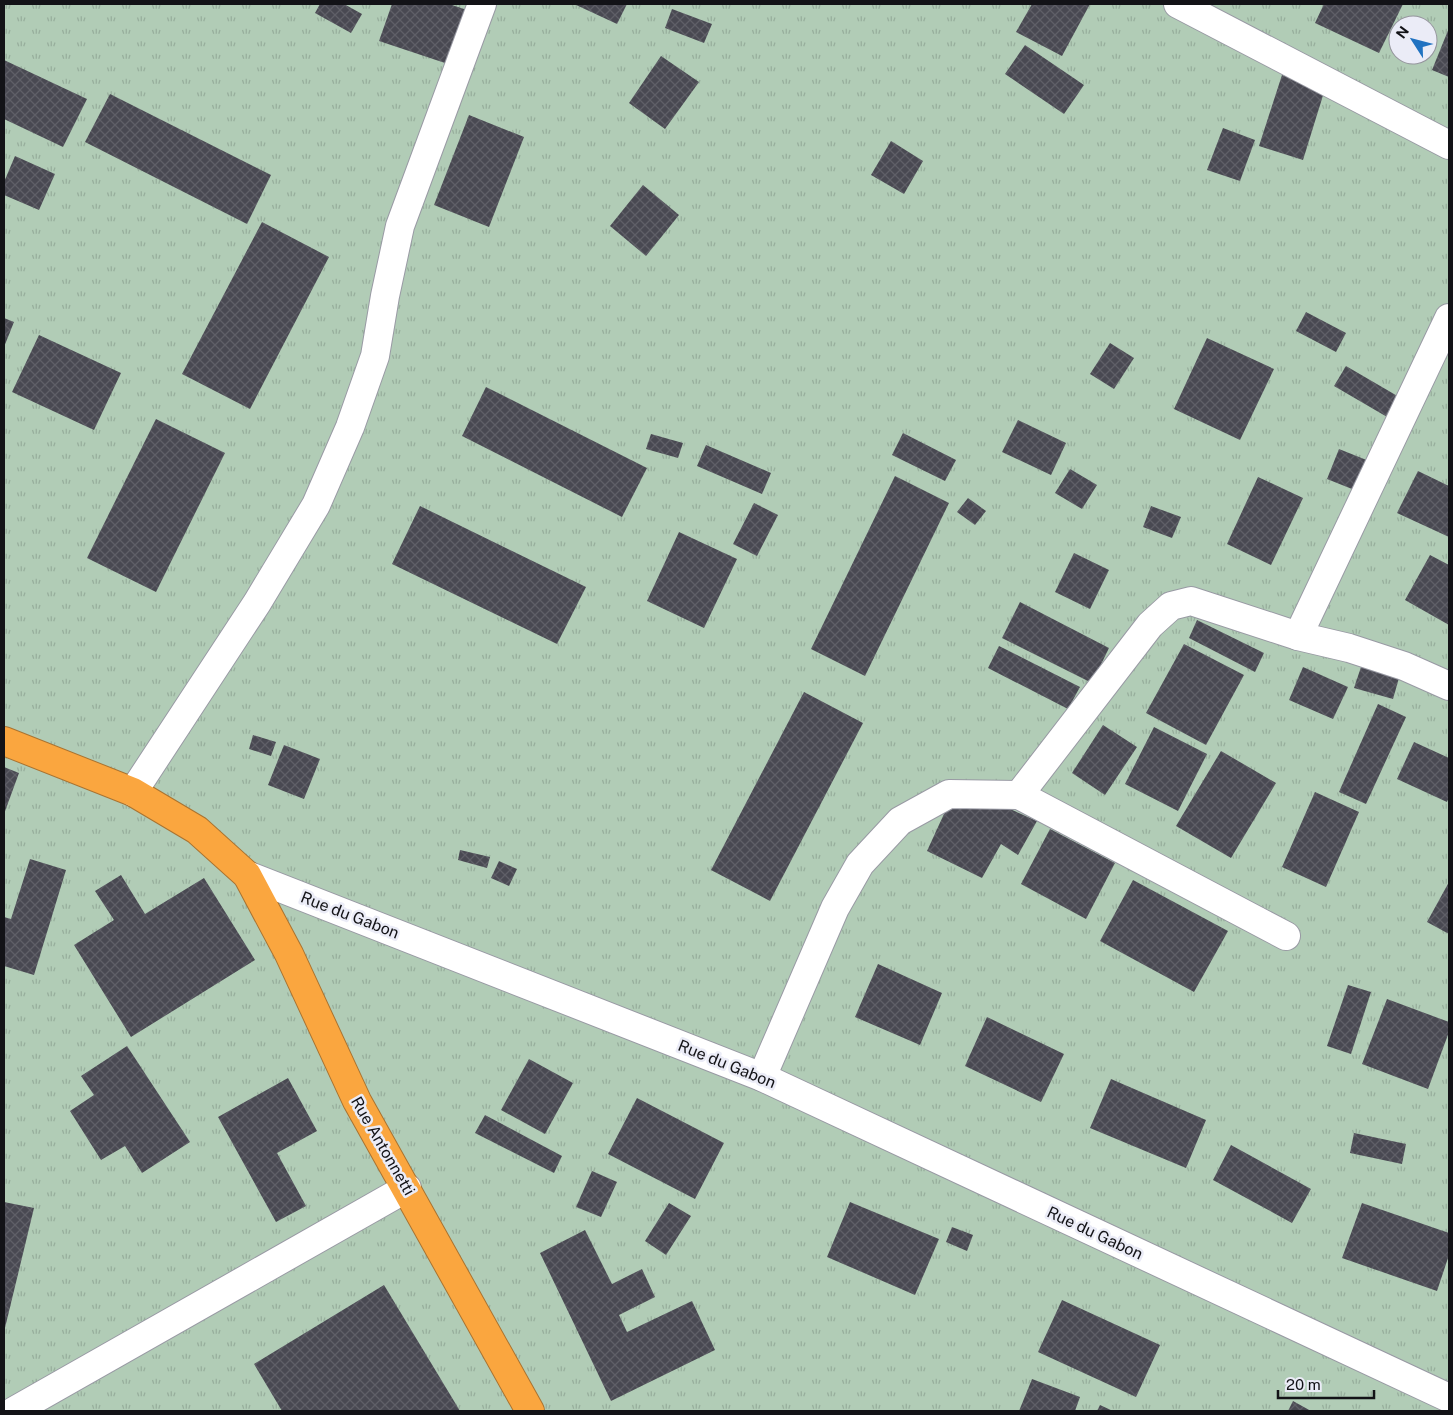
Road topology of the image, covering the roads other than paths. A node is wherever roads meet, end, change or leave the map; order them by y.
1 (1178, 4) edge
2 (479, 5) edge
3 (1449, 145) edge
4 (1449, 318) edge
5 (1298, 636) junction
6 (1449, 686) edge
7 (4, 741) edge
8 (133, 792) junction
9 (1019, 795) junction
10 (247, 875) junction
11 (1286, 936) dead end
12 (762, 1077) junction
13 (407, 1188) junction
14 (1449, 1398) edge
15 (1449, 1408) edge
16 (14, 1411) edge
17 (530, 1411) edge
18 (1447, 1411) edge

1 - 3 street
2 - 8 street
4 - 5 street
5 - 6 street
5 - 9 street
7 - 8 highway, Rue du Gabon
8 - 10 highway, Rue du Gabon
9 - 11 street
9 - 12 street
10 - 12 street, Rue du Gabon
10 - 13 highway, Rue Antonnetti
12 - 14 street, Rue du Gabon
13 - 16 street
13 - 17 highway, Rue Antonnetti
15 - 18 street

